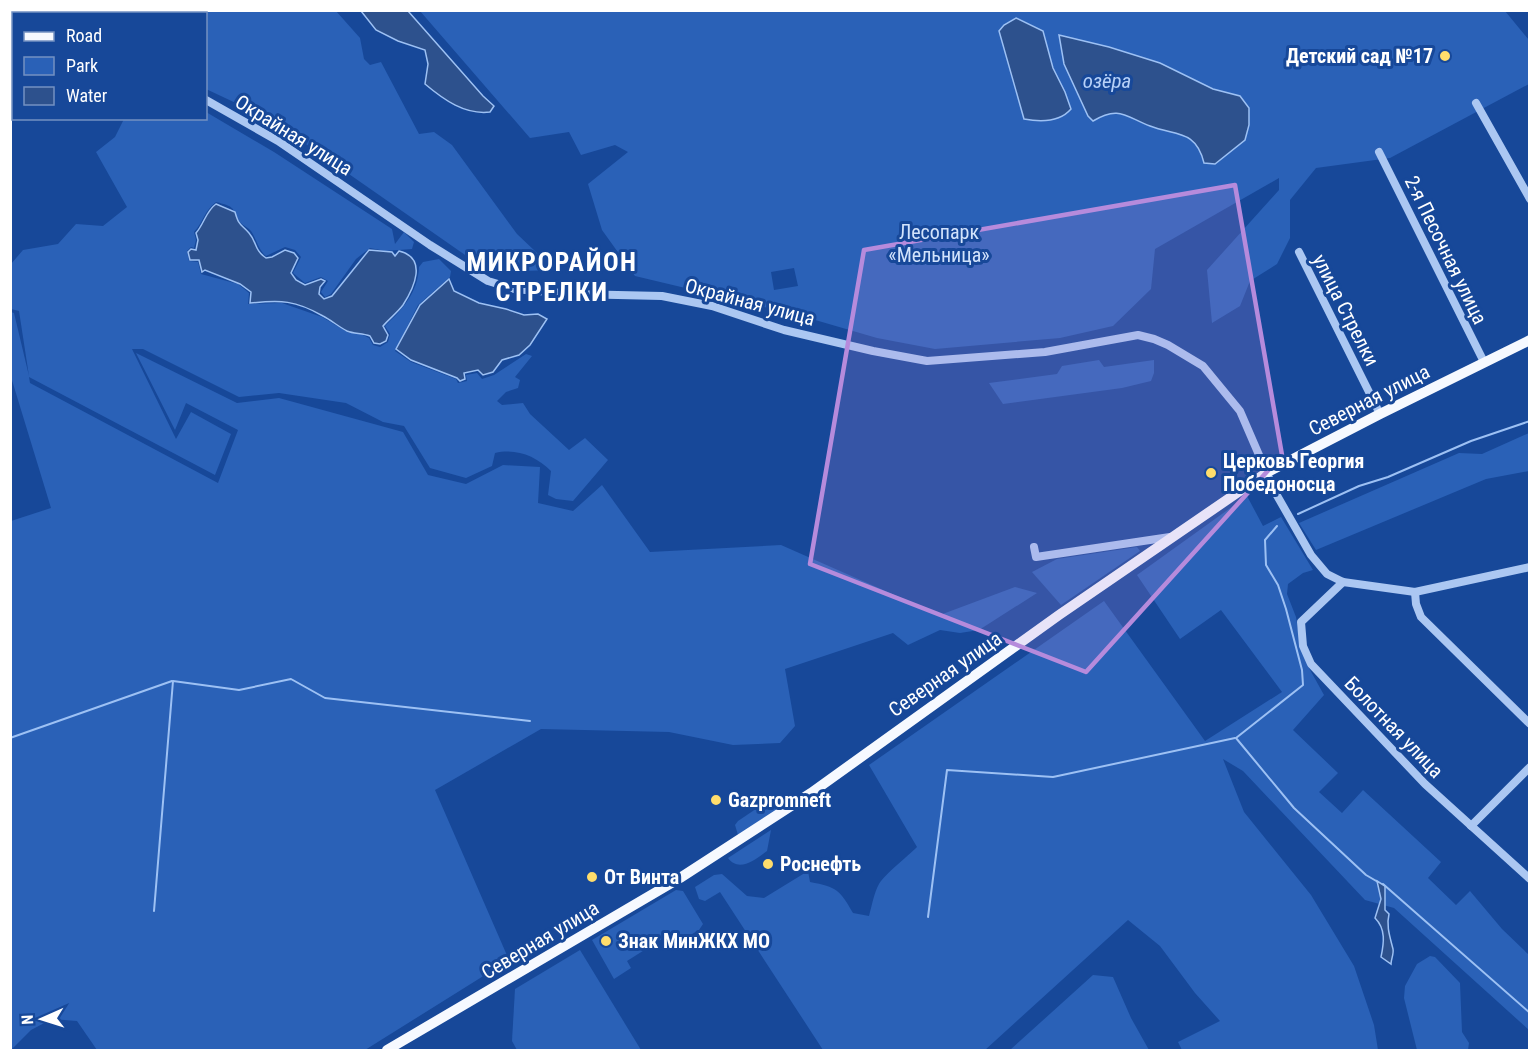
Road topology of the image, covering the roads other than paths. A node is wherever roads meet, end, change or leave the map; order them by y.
1 (207, 101) edge
2 (1476, 103) dead end
3 (1379, 152) dead end
4 (1530, 199) edge
5 (1299, 252) dead end
6 (1530, 340) edge
7 (1484, 362) junction
8 (1380, 414) junction
9 (1266, 473) junction
10 (1174, 537) junction
11 (1034, 547) dead end
12 (1530, 567) edge
13 (1343, 582) junction
14 (1415, 592) junction
15 (1530, 724) edge
16 (1530, 767) edge
17 (1471, 826) junction
18 (1530, 879) edge
19 (387, 1050) edge

1 - 9 street, Окрайная улица
2 - 4 street
3 - 7 street, 2-я Песочная улица
5 - 8 street, улица Стрелки
6 - 7 main road, Северная улица
7 - 8 main road, Северная улица
8 - 9 main road, Северная улица
9 - 10 main road, Северная улица
9 - 13 street, Окрайная улица
10 - 11 street
10 - 19 main road, Северная улица
12 - 14 street
13 - 14 street
13 - 17 street, Болотная улица
14 - 15 street
16 - 17 street
17 - 18 street, Болотная улица

